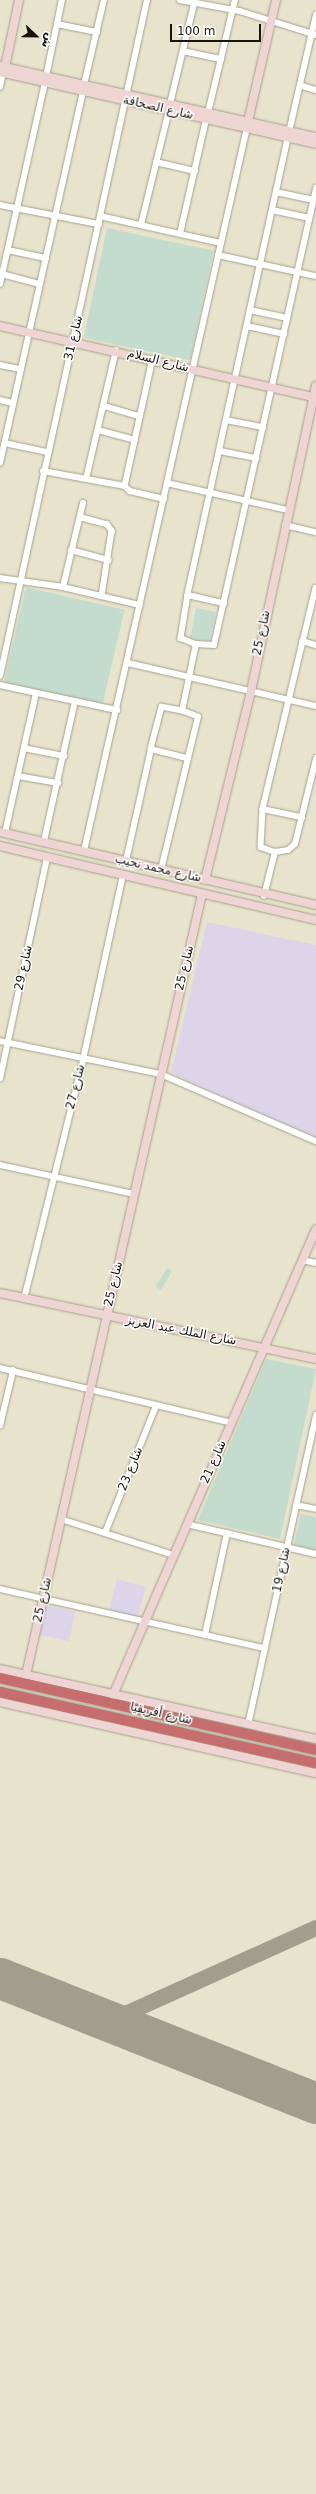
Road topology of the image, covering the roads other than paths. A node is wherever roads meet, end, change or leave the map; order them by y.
1 (19, 0) edge
2 (62, 0) edge
3 (104, 0) edge
4 (147, 0) edge
5 (180, 0) edge
6 (234, 0) edge
7 (276, 0) edge
8 (195, 2) edge
9 (232, 10) junction
10 (316, 16) edge
11 (272, 20) junction
12 (57, 24) junction
13 (97, 32) junction
14 (314, 35) edge
15 (183, 51) junction
16 (221, 59) junction
17 (2, 70) edge
18 (46, 80) junction
19 (302, 86) junction
20 (0, 87) edge
21 (84, 88) junction
22 (316, 90) edge
23 (126, 97) junction
24 (169, 107) junction
25 (207, 116) junction
26 (247, 125) junction
27 (288, 135) junction
28 (316, 137) edge
29 (316, 144) edge
30 (156, 162) junction
31 (195, 170) junction
32 (316, 188) edge
33 (276, 192) junction
34 (313, 200) junction
35 (0, 205) edge
36 (17, 208) junction
37 (272, 210) junction
38 (56, 216) junction
39 (100, 216) junction
40 (310, 218) junction
41 (98, 224) junction
42 (141, 225) junction
43 (180, 234) junction
44 (221, 243) junction
45 (8, 250) junction
46 (218, 255) junction
47 (46, 258) junction
48 (260, 264) junction
49 (298, 272) junction
50 (2, 274) junction
51 (316, 276) edge
52 (0, 284) edge
53 (40, 284) junction
54 (250, 310) junction
55 (287, 318) junction
56 (0, 326) edge
57 (247, 326) junction
58 (29, 333) junction
59 (284, 334) junction
60 (73, 343) junction
61 (116, 350) junction
62 (153, 359) junction
63 (0, 365) edge
64 (21, 369) junction
65 (193, 369) junction
66 (235, 378) junction
67 (272, 386) junction
68 (316, 386) edge
69 (315, 398) edge
70 (0, 400) edge
71 (13, 403) junction
72 (104, 406) junction
73 (140, 416) junction
74 (226, 420) junction
75 (263, 427) junction
76 (98, 430) junction
77 (135, 440) junction
78 (3, 441) edge
79 (220, 450) junction
80 (47, 452) junction
81 (256, 458) junction
82 (0, 463) edge
83 (43, 471) junction
84 (86, 479) junction
85 (167, 483) junction
86 (125, 486) junction
87 (210, 492) junction
88 (164, 499) junction
89 (247, 501) junction
90 (83, 503) dead end
91 (288, 510) junction
92 (80, 517) junction
93 (284, 525) junction
94 (316, 532) edge
95 (71, 550) junction
96 (109, 560) junction
97 (0, 578) edge
98 (19, 582) junction
99 (63, 587) junction
100 (316, 588) edge
101 (188, 595) junction
102 (102, 596) junction
103 (224, 603) junction
104 (140, 605) junction
105 (313, 610) edge
106 (302, 641) junction
107 (196, 644) junction
108 (316, 644) edge
109 (128, 663) junction
110 (0, 676) edge
111 (190, 677) junction
112 (0, 685) edge
113 (251, 691) junction
114 (36, 693) junction
115 (288, 699) junction
116 (75, 701) junction
117 (316, 706) edge
118 (117, 710) junction
119 (182, 711) junction
120 (24, 748) junction
121 (151, 749) junction
122 (64, 756) junction
123 (188, 758) junction
124 (316, 759) edge
125 (18, 776) junction
126 (58, 783) junction
127 (262, 809) junction
128 (302, 817) junction
129 (2, 832) edge
130 (44, 841) junction
131 (0, 846) edge
132 (84, 851) junction
133 (275, 852) junction
134 (47, 857) junction
135 (126, 861) junction
136 (161, 870) junction
137 (122, 875) junction
138 (205, 880) junction
139 (202, 894) junction
140 (264, 896) junction
141 (316, 905) edge
142 (316, 920) edge
143 (0, 1041) edge
144 (8, 1043) junction
145 (83, 1060) junction
146 (161, 1074) junction
147 (0, 1079) edge
148 (316, 1141) edge
149 (0, 1165) edge
150 (55, 1177) junction
151 (134, 1194) junction
152 (316, 1230) edge
153 (303, 1260) junction
154 (316, 1263) edge
155 (0, 1293) edge
156 (24, 1299) junction
157 (107, 1316) junction
158 (264, 1348) junction
159 (316, 1359) edge
160 (0, 1368) edge
161 (13, 1371) junction
162 (90, 1391) junction
163 (156, 1406) junction
164 (316, 1415) edge
165 (232, 1423) junction
166 (0, 1426) edge
167 (296, 1505) junction
168 (316, 1509) edge
169 (61, 1519) junction
170 (187, 1524) junction
171 (105, 1533) junction
172 (227, 1533) junction
173 (287, 1547) junction
174 (316, 1554) edge
175 (174, 1555) junction
176 (0, 1589) edge
177 (43, 1597) junction
178 (144, 1622) junction
179 (205, 1635) junction
180 (265, 1648) junction
181 (0, 1669) edge
182 (26, 1675) junction
183 (0, 1678) edge
184 (0, 1692) edge
185 (112, 1695) junction
186 (0, 1702) edge
187 (205, 1720) junction
188 (248, 1725) junction
189 (316, 1739) edge
190 (316, 1750) edge
191 (316, 1763) edge
192 (316, 1773) edge

1 - 17 street
2 - 12 street
3 - 13 street
4 - 23 street, شارع 31
5 - 8 street
6 - 9 street
7 - 11 street
8 - 9 street
8 - 15 street
9 - 11 street
9 - 16 street
10 - 14 street
11 - 14 street
11 - 26 street
12 - 13 street
12 - 18 street
13 - 21 street
14 - 19 street
15 - 16 street
15 - 24 street
16 - 25 street
17 - 18 street, شارع الصحافة
17 - 20 street
18 - 21 street, شارع الصحافة
18 - 36 street
19 - 22 street
19 - 27 street
21 - 23 street, شارع الصحافة
21 - 38 street
23 - 24 street, شارع الصحافة
23 - 39 street, شارع 31
24 - 25 street, شارع الصحافة
24 - 30 street
25 - 26 street, شارع الصحافة
25 - 31 street
26 - 27 street, شارع الصحافة
26 - 44 street
27 - 28 street, شارع الصحافة
27 - 29 street, شارع الصحافة
27 - 33 street
30 - 31 street
30 - 42 street
31 - 43 street
32 - 34 street
33 - 34 street
33 - 37 street
34 - 40 street
35 - 36 street
36 - 38 street
36 - 45 street
37 - 40 street
37 - 48 street
38 - 41 street
38 - 47 street
39 - 41 street, شارع 31
39 - 42 street
40 - 49 street
41 - 60 street, شارع 31
42 - 43 street
43 - 44 street
44 - 46 street
45 - 47 street
45 - 50 street
46 - 48 street
46 - 65 street
47 - 53 street
48 - 49 street
48 - 54 street
49 - 51 street
49 - 55 street
50 - 52 street
50 - 53 street
53 - 58 street
54 - 55 street
54 - 57 street
55 - 59 street
56 - 58 street, شارع السلام
57 - 59 street
57 - 66 street
58 - 60 street, شارع السلام
58 - 64 street
59 - 67 street
60 - 61 street, شارع السلام
60 - 80 street, شارع 31
61 - 62 street, شارع السلام
61 - 72 street
62 - 65 street, شارع السلام
62 - 73 street
63 - 64 street
64 - 71 street
65 - 66 street, شارع السلام
65 - 85 street
66 - 67 street, شارع السلام
66 - 74 street
67 - 69 street, شارع السلام
67 - 75 street
68 - 69 street, شارع 25
69 - 91 street, شارع 25
70 - 71 street
71 - 78 street
72 - 73 street
72 - 76 street
73 - 77 street
74 - 75 street
74 - 79 street
75 - 81 street
76 - 77 street
76 - 84 street
77 - 86 street
78 - 80 street
78 - 82 street
79 - 81 street
79 - 87 street
80 - 83 street, شارع 31
81 - 89 street
83 - 84 street
83 - 98 street, شارع 31
84 - 86 street
85 - 87 street
85 - 88 street
86 - 88 street
87 - 89 street
87 - 101 street
88 - 104 street
89 - 91 street
89 - 103 street
90 - 92 street
91 - 93 street, شارع 25
92 - 95 street
92 - 96 street
93 - 94 street
93 - 113 street, شارع 25
95 - 96 street
95 - 99 street
96 - 102 street
97 - 98 street
98 - 99 street
98 - 110 street, شارع 31
99 - 102 street
100 - 105 street
101 - 103 street
101 - 107 street
102 - 104 street
103 - 107 street
104 - 109 street
105 - 106 street
106 - 108 street
106 - 115 street
107 - 111 street
109 - 111 street
109 - 118 street
111 - 113 street
111 - 119 street
112 - 114 street
113 - 115 street
113 - 138 street, شارع 25
114 - 116 street
114 - 120 street
115 - 117 street
115 - 127 street
116 - 118 street
116 - 122 street
118 - 132 street
119 - 121 street
119 - 123 street
120 - 122 street
120 - 125 street
121 - 123 street
121 - 135 street
122 - 126 street
123 - 136 street
124 - 128 street
125 - 126 street
125 - 129 street
126 - 130 street
127 - 128 street
127 - 133 street
128 - 133 street
129 - 130 street, شارع محمد نجيب
130 - 132 street, شارع محمد نجيب
131 - 134 street, شارع محمد نجيب
132 - 135 street, شارع محمد نجيب
133 - 140 street
134 - 137 street, شارع محمد نجيب
134 - 144 street, شارع 29
135 - 136 street, شارع محمد نجيب
136 - 138 street, شارع محمد نجيب
137 - 139 street, شارع محمد نجيب
137 - 145 street, شارع 27
138 - 139 street
138 - 140 street, شارع محمد نجيب
139 - 142 street, شارع محمد نجيب
139 - 146 street, شارع 25
140 - 141 street, شارع محمد نجيب
143 - 144 street
144 - 145 street
144 - 147 street, شارع 29
145 - 146 street
145 - 150 street, شارع 27
146 - 148 street
146 - 151 street, شارع 25
149 - 150 street
150 - 151 street
150 - 156 street, شارع 27
151 - 157 street, شارع 25
152 - 153 street, شارع 21
153 - 154 street
153 - 158 street, شارع 21
155 - 156 street, شارع الملك عبد العزيز
156 - 157 street, شارع الملك عبد العزيز
157 - 158 street, شارع الملك عبد العزيز
157 - 162 street, شارع 25
158 - 159 street, شارع الملك عبد العزيز
158 - 165 street, شارع 21
160 - 161 street
161 - 162 street
161 - 166 street
162 - 163 street
162 - 169 street, شارع 25
163 - 165 street
163 - 171 street, شارع 23
164 - 167 street, شارع 19
165 - 170 street, شارع 21
167 - 168 street
167 - 173 street, شارع 19
169 - 171 street
169 - 177 street, شارع 25
170 - 172 street
170 - 175 street, شارع 21
171 - 175 street
172 - 173 street
172 - 179 street
173 - 174 street
173 - 180 street, شارع 19
175 - 178 street, شارع 21
176 - 177 street
177 - 178 street
177 - 182 street, شارع 25
178 - 179 street
178 - 185 street, شارع 21
179 - 180 street
180 - 188 street, شارع 19
181 - 182 street, شارع أفريقيا
182 - 185 street, شارع أفريقيا
183 - 187 highway, شارع أفريقيا
184 - 191 highway, شارع أفريقيا
185 - 187 street, شارع أفريقيا
186 - 192 street, شارع أفريقيا
187 - 188 street, شارع أفريقيا
187 - 190 highway, شارع أفريقيا
188 - 189 street, شارع أفريقيا

